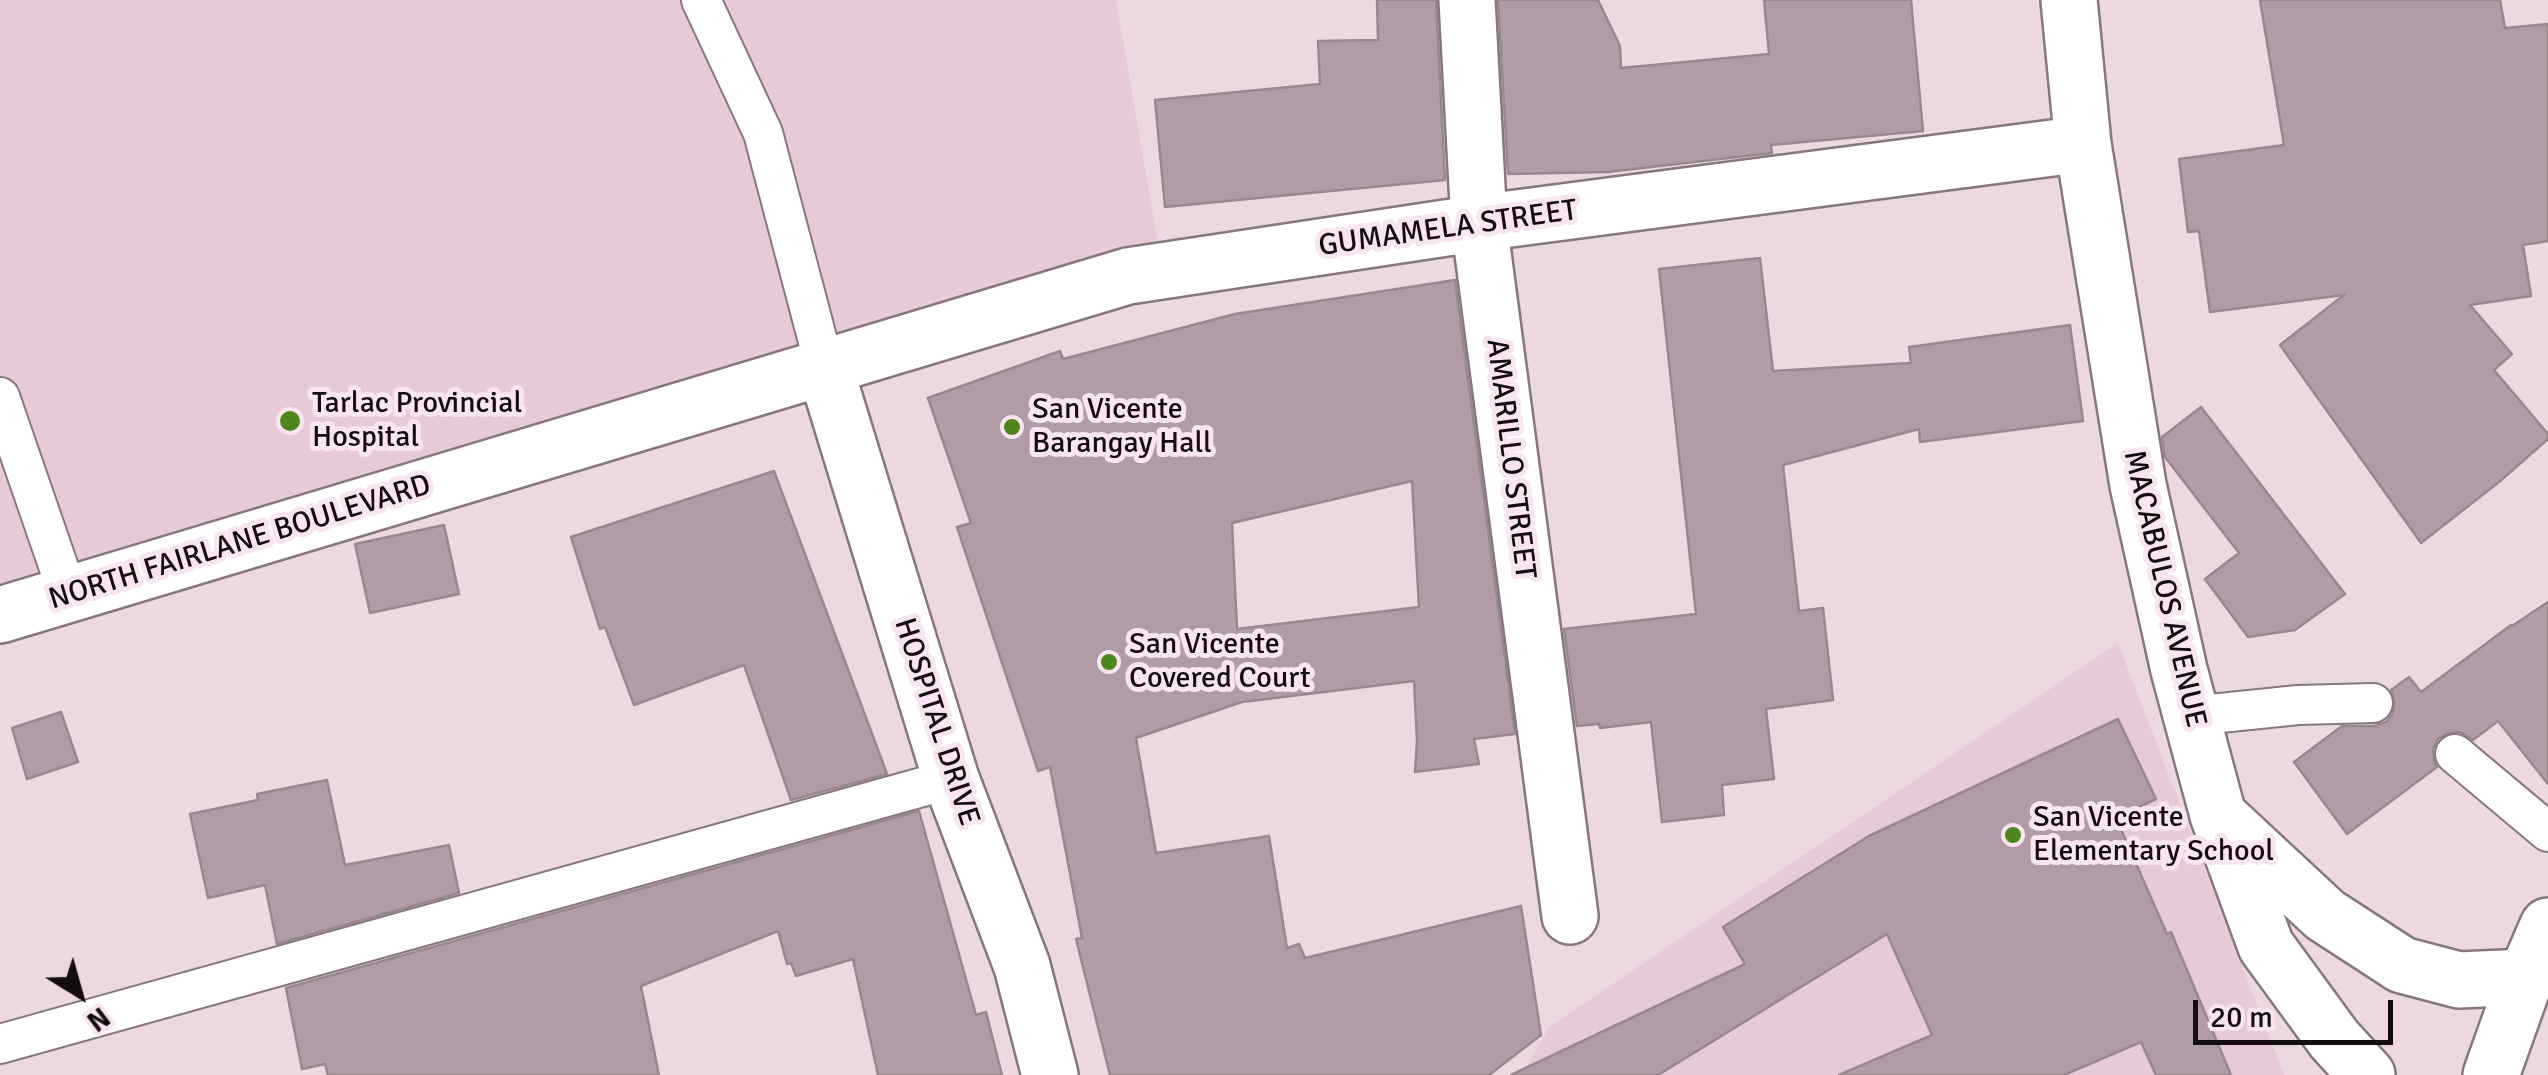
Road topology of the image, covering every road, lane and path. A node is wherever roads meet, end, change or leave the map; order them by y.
1 (701, 0) edge
2 (1467, 0) edge
3 (2069, 0) edge
4 (2083, 144) junction
5 (1479, 223) junction
6 (825, 368) junction
7 (0, 397) edge
8 (68, 594) junction
9 (0, 615) edge
10 (2374, 704) dead end
11 (2192, 716) junction
12 (2456, 754) dead end
13 (951, 779) junction
14 (2218, 815) junction
15 (2548, 832) edge
16 (1570, 916) dead end
17 (2548, 926) edge
18 (2526, 977) junction
19 (0, 1044) edge
20 (1050, 1075) edge
21 (2367, 1075) edge
22 (2490, 1075) edge

1 - 6 lane
2 - 5 main road, AMARILLO STREET
3 - 4 main road, MACABULOS AVENUE
4 - 5 main road, GUMAMELA STREET
4 - 11 main road, MACABULOS AVENUE
5 - 6 main road, GUMAMELA STREET
5 - 16 main road, AMARILLO STREET
6 - 8 main road, NORTH FAIRLANE BOULEVARD
6 - 13 main road, HOSPITAL DRIVE
7 - 8 lane
8 - 9 main road, NORTH FAIRLANE BOULEVARD
10 - 11 lane
11 - 14 main road, MACABULOS AVENUE
12 - 15 lane
13 - 19 lane
13 - 20 main road, HOSPITAL DRIVE
14 - 18 main road
14 - 21 main road, MACABULOS AVENUE
17 - 18 main road
18 - 22 main road

